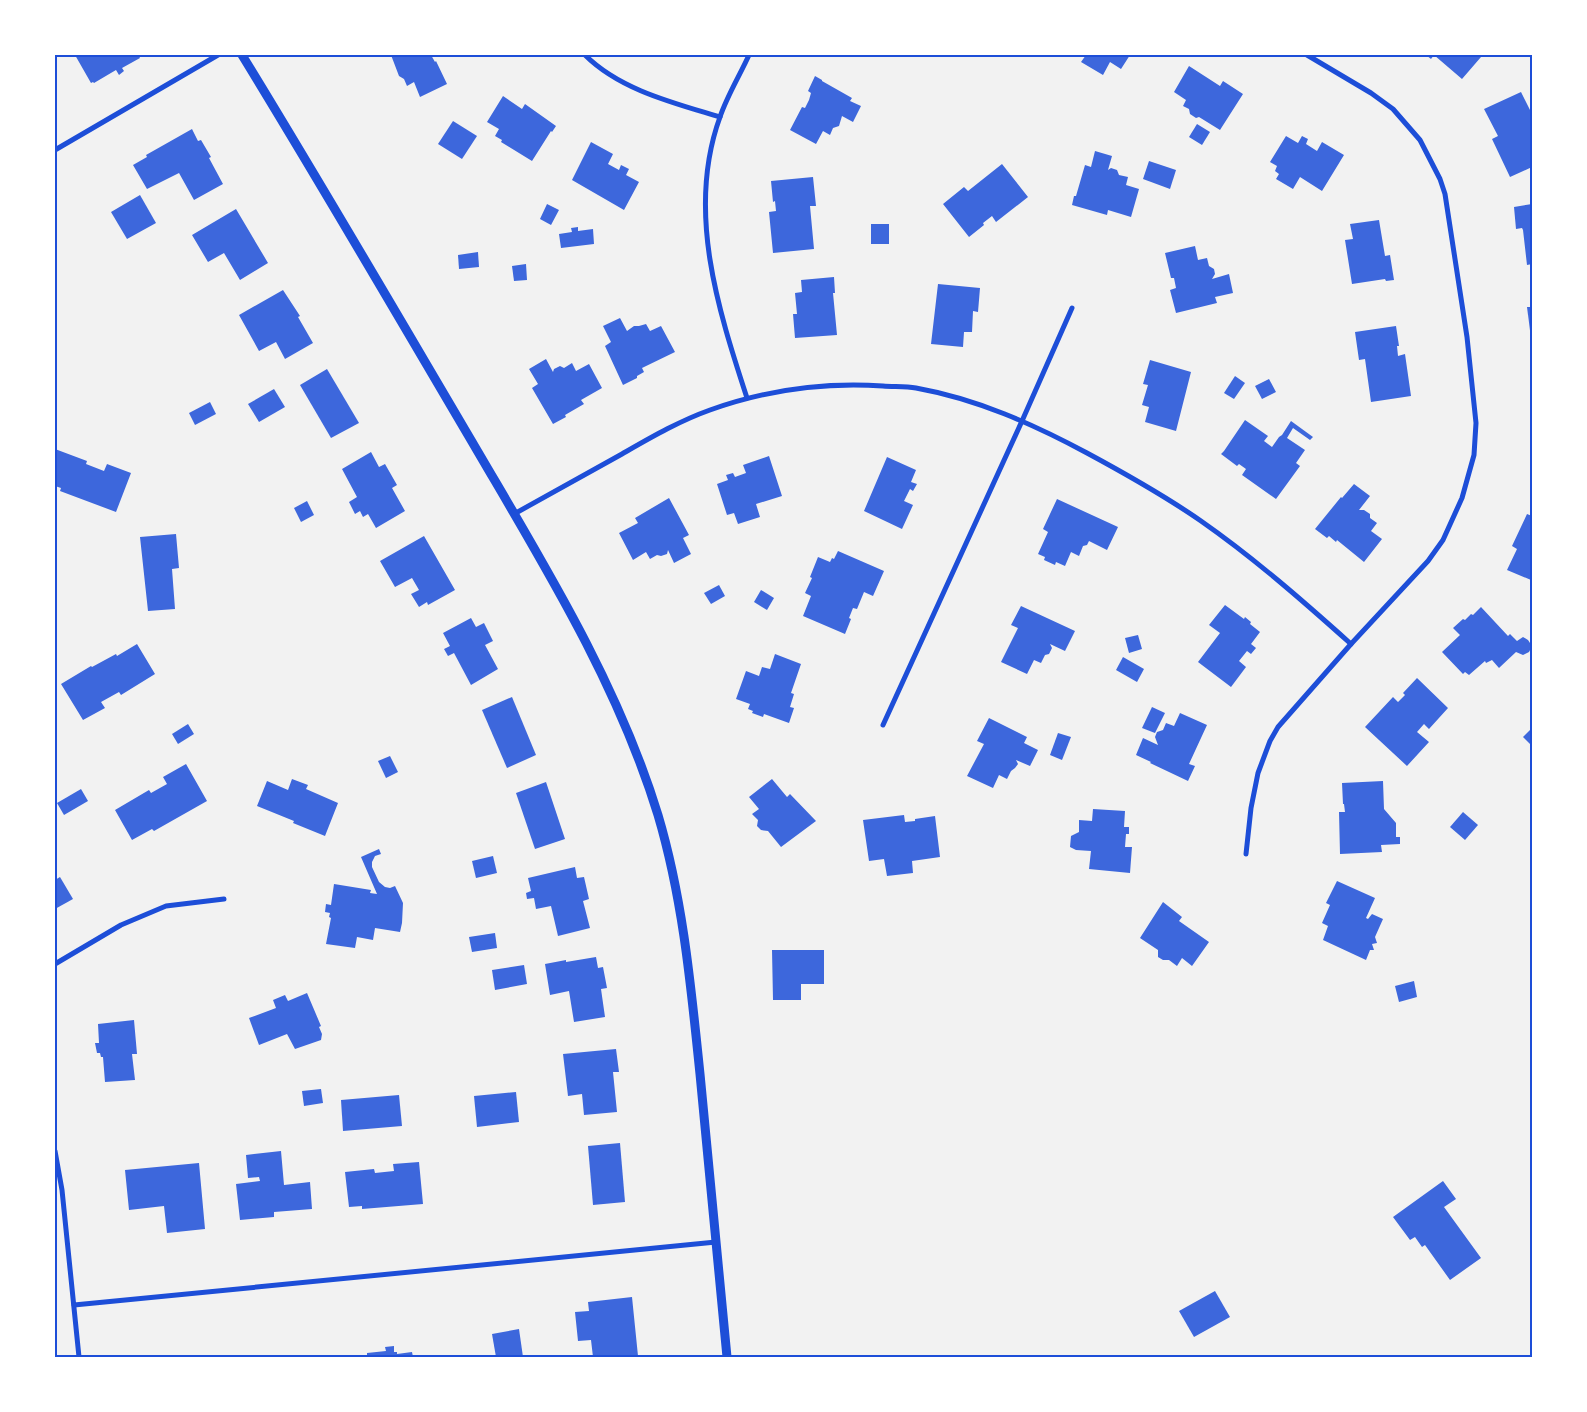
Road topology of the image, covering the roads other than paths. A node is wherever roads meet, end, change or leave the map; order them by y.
1 (218, 55) edge
2 (242, 55) edge
3 (585, 55) edge
4 (749, 55) edge
5 (1307, 55) edge
6 (720, 116) junction
7 (55, 150) edge
8 (1072, 308) dead end
9 (747, 398) junction
10 (1022, 421) junction
11 (514, 514) junction
12 (1351, 644) junction
13 (883, 725) dead end
14 (1246, 854) dead end
15 (224, 900) dead end
16 (55, 964) edge
17 (55, 1151) edge
18 (717, 1242) junction
19 (74, 1305) junction
20 (79, 1357) edge
21 (727, 1357) edge

1 - 7 street
2 - 11 street
3 - 6 street
4 - 6 street
5 - 12 street
6 - 9 street
8 - 10 street
9 - 10 street
9 - 11 street
10 - 12 street
10 - 13 street
11 - 18 street
12 - 14 street
15 - 16 street
17 - 19 street
18 - 19 street
18 - 21 street
19 - 20 street

